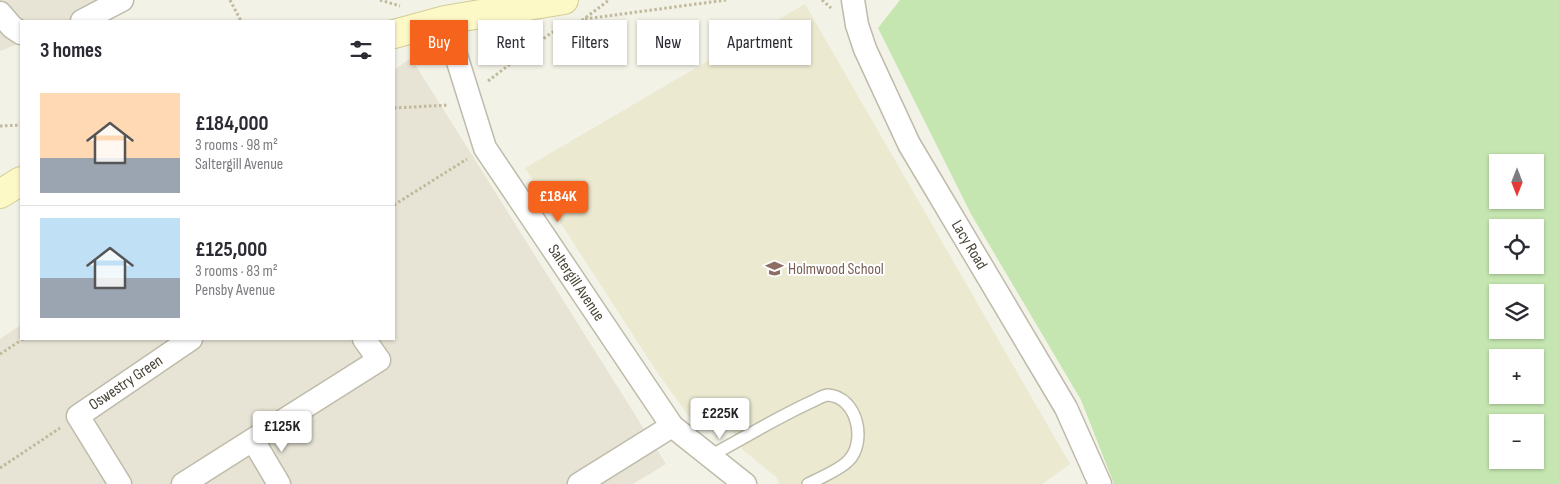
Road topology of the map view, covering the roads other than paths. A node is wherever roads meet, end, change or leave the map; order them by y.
1 (122, 0) edge
2 (853, 0) edge
3 (0, 13) edge
4 (569, 16) edge
5 (84, 20) edge
6 (446, 20) edge
7 (410, 30) edge
8 (20, 32) edge
9 (395, 34) edge
10 (460, 65) edge
11 (20, 182) edge
12 (0, 194) edge
13 (190, 340) edge
14 (365, 340) edge
15 (672, 426) junction
16 (253, 440) junction
17 (710, 456) junction
18 (823, 481) edge
19 (120, 484) edge
20 (183, 484) edge
21 (279, 484) edge
22 (579, 484) edge
23 (745, 484) edge
24 (808, 484) edge
25 (1100, 484) edge

1 - 5 street
2 - 25 street, Lacy Road
3 - 8 street
4 - 6 main road
7 - 9 main road
10 - 15 street, Saltergill Avenue
11 - 12 main road
13 - 19 street, Oswestry Green
14 - 16 street
15 - 17 street, Saltergill Avenue
15 - 22 street
16 - 20 street
16 - 21 street
17 - 18 lane
17 - 23 street, Saltergill Avenue
18 - 24 lane

